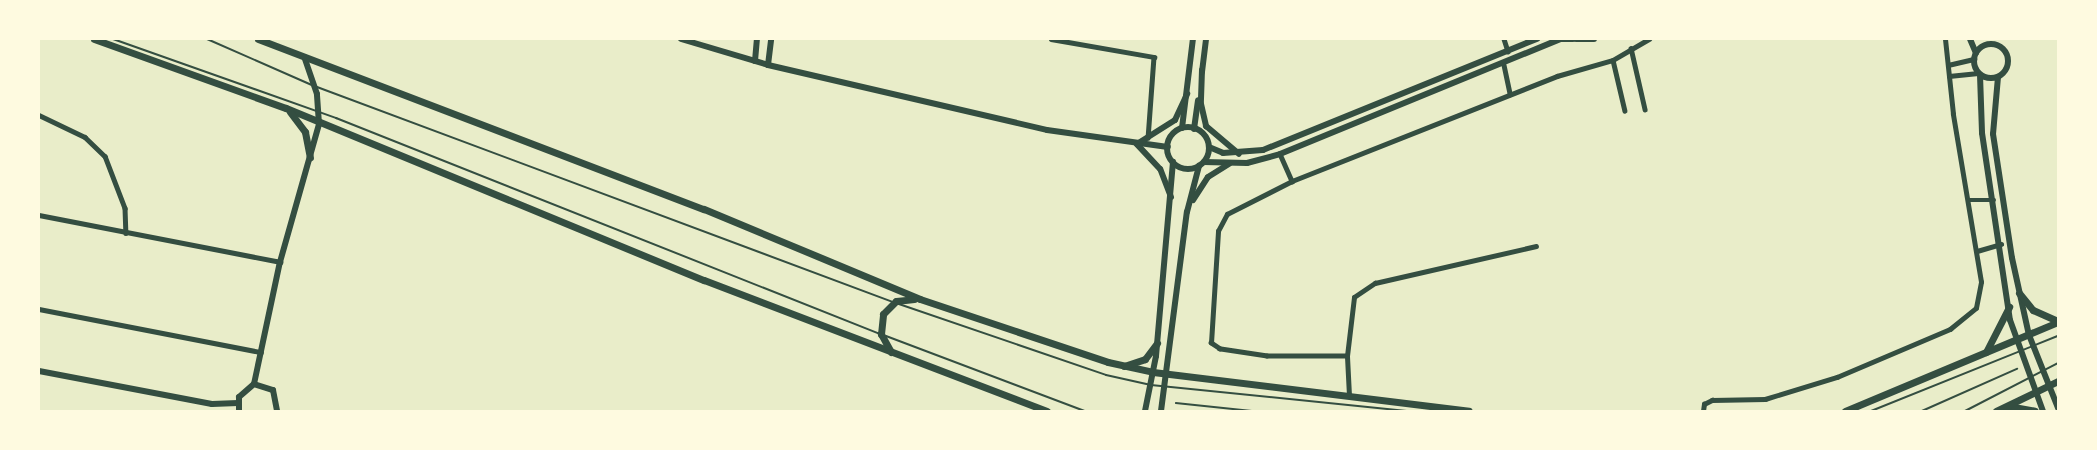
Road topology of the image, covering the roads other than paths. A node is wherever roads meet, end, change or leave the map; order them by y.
1 (94, 39) edge
2 (113, 39) edge
3 (207, 39) edge
4 (258, 39) edge
5 (681, 39) edge
6 (757, 39) edge
7 (771, 39) edge
8 (1051, 39) edge
9 (1193, 39) edge
10 (1206, 39) edge
11 (1504, 39) edge
12 (1537, 39) edge
13 (1574, 39) edge
14 (1594, 39) edge
15 (1649, 39) edge
16 (1945, 39) edge
17 (1970, 39) edge
18 (1984, 39) edge
19 (1994, 45) junction
20 (1631, 48) junction
21 (1508, 51) junction
22 (1975, 56) junction
23 (304, 57) junction
24 (1613, 60) junction
25 (755, 61) junction
26 (768, 65) junction
27 (1504, 65) junction
28 (1947, 65) junction
29 (1202, 70) junction
30 (1979, 74) junction
31 (1949, 76) junction
32 (1998, 77) junction
33 (315, 87) junction
34 (1187, 94) junction
35 (1510, 94) junction
36 (286, 108) junction
37 (1645, 109) dead end
38 (1625, 111) dead end
39 (320, 113) junction
40 (39, 115) edge
41 (319, 124) junction
42 (1182, 129) junction
43 (1194, 129) junction
44 (1148, 140) junction
45 (1137, 144) junction
46 (1168, 147) junction
47 (1209, 147) junction
48 (1239, 154) junction
49 (1280, 154) junction
50 (310, 158) junction
51 (1173, 162) junction
52 (1231, 163) junction
53 (1201, 164) junction
54 (1293, 181) junction
55 (1171, 199) junction
56 (1970, 200) junction
57 (1994, 200) junction
58 (1188, 212) junction
59 (39, 215) edge
60 (126, 233) junction
61 (2001, 244) junction
62 (1536, 246) dead end
63 (1977, 251) junction
64 (280, 262) junction
65 (2019, 293) junction
66 (920, 298) junction
67 (893, 302) junction
68 (2009, 307) junction
69 (39, 309) edge
70 (2058, 322) edge
71 (881, 334) junction
72 (2029, 335) junction
73 (2058, 336) edge
74 (2015, 340) junction
75 (1157, 343) junction
76 (2034, 346) junction
77 (2020, 351) junction
78 (261, 352) junction
79 (891, 352) junction
80 (1986, 352) junction
81 (1347, 356) junction
82 (2058, 363) edge
83 (1122, 366) junction
84 (2043, 370) junction
85 (39, 371) edge
86 (1154, 372) junction
87 (1168, 374) junction
88 (2030, 378) junction
89 (2058, 381) edge
90 (254, 384) junction
91 (1151, 385) junction
92 (2049, 385) junction
93 (1166, 387) junction
94 (2036, 392) junction
95 (1349, 396) junction
96 (2006, 406) junction
97 (239, 407) edge
98 (2058, 408) edge
99 (276, 411) edge
100 (1047, 411) edge
101 (1085, 411) edge
102 (1145, 411) edge
103 (1161, 411) edge
104 (1407, 411) edge
105 (1469, 411) edge
106 (1703, 411) edge
107 (1845, 411) edge
108 (1871, 411) edge
109 (1965, 411) edge
110 (1996, 411) edge
111 (2035, 411) edge
112 (2043, 411) edge

1 - 36 main road
2 - 39 lane
3 - 33 lane
4 - 23 main road
5 - 25 street
6 - 25 street
7 - 26 street
8 - 44 street
9 - 34 street
10 - 29 street
11 - 21 street
12 - 21 street
13 - 14 street
13 - 27 street
15 - 20 street
16 - 28 street
17 - 22 street
18 - 19 street
19 - 22 street
19 - 32 street
20 - 24 street
20 - 37 street
21 - 48 street
22 - 28 street
22 - 30 street
23 - 33 street
23 - 66 main road
24 - 35 street
24 - 38 street
25 - 26 street
26 - 45 street
27 - 35 street
27 - 49 street
28 - 31 street
29 - 43 street
29 - 48 street
30 - 31 street
30 - 32 street
30 - 57 street
31 - 56 street
32 - 65 street
33 - 39 street
33 - 67 lane
34 - 42 street
34 - 44 street
35 - 54 street
36 - 41 main road
36 - 50 main road
39 - 41 street
39 - 71 lane
40 - 60 street
41 - 50 street
41 - 79 main road
42 - 43 street
42 - 46 street
43 - 47 street
44 - 45 street
45 - 46 street
45 - 55 street
46 - 51 street
47 - 48 street
47 - 53 street
49 - 52 street
49 - 54 street
50 - 64 street
51 - 53 street
51 - 55 street
52 - 53 street
52 - 58 street
53 - 58 street
54 - 81 street
55 - 75 street
56 - 57 street
56 - 63 street
57 - 61 street
58 - 87 street
59 - 60 street
60 - 64 street
61 - 63 street
61 - 68 street
62 - 81 street
63 - 106 street
64 - 78 street
65 - 70 main road
65 - 72 street
66 - 67 main road
66 - 83 main road
67 - 71 main road
67 - 91 lane
68 - 74 street
68 - 80 main road
69 - 78 street
70 - 72 main road
71 - 79 main road
71 - 101 lane
72 - 74 main road
72 - 76 street
73 - 76 lane
74 - 77 street
74 - 80 main road
75 - 83 main road
75 - 86 street
76 - 77 lane
76 - 84 street
77 - 88 street
77 - 108 lane
78 - 90 street
79 - 100 main road
80 - 107 main road
81 - 95 street
82 - 84 lane
83 - 86 main road
84 - 88 lane
84 - 92 street
85 - 97 street
86 - 87 main road
86 - 91 street
87 - 93 street
87 - 95 main road
88 - 94 street
88 - 109 lane
89 - 92 main road
90 - 97 street
90 - 99 street
91 - 93 lane
91 - 102 street
92 - 94 main road
92 - 98 street
93 - 103 street
93 - 104 lane
94 - 96 main road
94 - 112 street
95 - 105 main road
96 - 110 main road
96 - 111 main road

